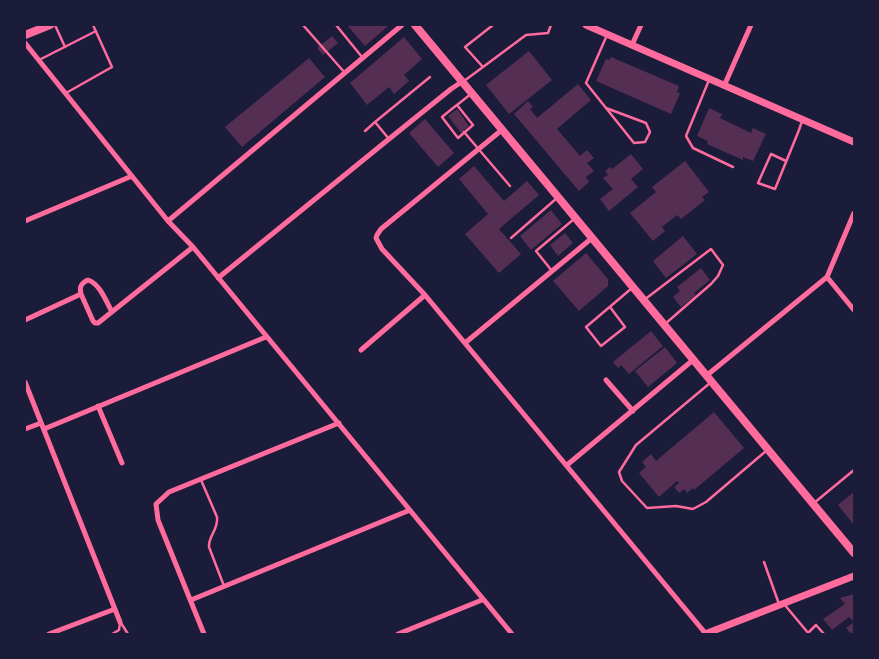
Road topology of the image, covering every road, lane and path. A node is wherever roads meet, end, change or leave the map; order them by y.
1 (50, 25) edge
2 (55, 25) edge
3 (93, 25) edge
4 (304, 25) edge
5 (336, 25) edge
6 (402, 25) edge
7 (415, 25) edge
8 (493, 25) edge
9 (551, 25) edge
10 (586, 25) edge
11 (641, 25) edge
12 (751, 25) edge
13 (96, 31) junction
14 (607, 34) junction
15 (25, 35) edge
16 (25, 43) edge
17 (632, 45) junction
18 (65, 47) junction
19 (363, 58) junction
20 (38, 60) junction
21 (483, 67) junction
22 (345, 73) junction
23 (430, 77) dead end
24 (710, 79) junction
25 (462, 81) junction
26 (724, 86) junction
27 (65, 93) junction
28 (472, 93) junction
29 (457, 105) junction
30 (606, 108) junction
31 (802, 120) junction
32 (375, 122) junction
33 (503, 129) junction
34 (364, 131) dead end
35 (464, 132) junction
36 (389, 138) junction
37 (854, 142) edge
38 (478, 149) junction
39 (786, 161) junction
40 (734, 167) dead end
41 (132, 176) junction
42 (510, 186) dead end
43 (558, 197) junction
44 (854, 212) edge
45 (576, 218) junction
46 (25, 221) edge
47 (168, 221) junction
48 (511, 238) dead end
49 (592, 238) junction
50 (193, 247) junction
51 (552, 271) junction
52 (827, 277) junction
53 (218, 278) junction
54 (633, 288) junction
55 (81, 294) junction
56 (425, 295) junction
57 (844, 298) junction
58 (644, 300) junction
59 (854, 303) edge
60 (610, 308) junction
61 (854, 310) edge
62 (112, 312) junction
63 (25, 320) edge
64 (664, 324) junction
65 (266, 337) junction
66 (465, 343) junction
67 (361, 350) dead end
68 (693, 360) junction
69 (709, 379) junction
70 (606, 380) dead end
71 (25, 382) edge
72 (98, 406) junction
73 (633, 411) junction
74 (42, 423) junction
75 (339, 423) junction
76 (25, 429) edge
77 (44, 429) junction
78 (768, 449) junction
79 (122, 463) dead end
80 (567, 465) junction
81 (854, 470) edge
82 (201, 479) junction
83 (813, 504) junction
84 (410, 510) junction
85 (854, 553) edge
86 (764, 562) dead end
87 (854, 576) edge
88 (224, 586) junction
89 (191, 600) junction
90 (482, 600) junction
91 (782, 605) junction
92 (115, 608) junction
93 (120, 622) junction
94 (408, 632) edge
95 (808, 633) edge
96 (49, 634) edge
97 (112, 634) edge
98 (128, 634) edge
99 (204, 634) edge
100 (398, 634) edge
101 (512, 634) edge
102 (706, 634) edge
103 (824, 634) edge

1 - 15 main road
2 - 18 lane
3 - 13 lane
4 - 22 lane
5 - 19 lane
6 - 19 street
7 - 25 main road
8 - 21 lane
9 - 21 lane
10 - 14 main road
11 - 17 street
12 - 26 street
13 - 18 lane
13 - 27 lane
14 - 17 main road
14 - 30 lane
16 - 20 street
17 - 24 main road
18 - 20 lane
19 - 22 street
20 - 27 street
21 - 25 lane
22 - 47 street
23 - 32 lane
24 - 26 main road
24 - 40 lane
25 - 28 main road
25 - 36 street
26 - 31 main road
27 - 41 street
28 - 29 lane
28 - 33 main road
29 - 35 lane
29 - 35 lane
30 - 30 lane
31 - 37 main road
31 - 39 lane
32 - 34 lane
32 - 36 lane
33 - 38 street
33 - 43 main road
35 - 38 lane
36 - 53 street
38 - 42 lane
38 - 56 street
39 - 39 lane
41 - 46 street
41 - 47 street
43 - 45 main road
43 - 48 lane
44 - 52 street
45 - 49 main road
45 - 51 lane
47 - 50 street
49 - 51 street
49 - 54 main road
50 - 53 street
50 - 62 street
51 - 66 street
52 - 57 street
52 - 69 street
53 - 65 street
54 - 58 main road
54 - 60 lane
55 - 62 street
55 - 62 street
55 - 63 street
56 - 66 street
56 - 67 street
57 - 59 street
57 - 61 street
58 - 64 main road
58 - 64 lane
60 - 60 lane
64 - 68 main road
65 - 72 street
65 - 75 street
66 - 80 street
68 - 69 main road
68 - 73 street
69 - 78 main road
69 - 78 lane
70 - 73 street
71 - 74 street
72 - 77 street
72 - 79 street
73 - 80 street
74 - 76 street
74 - 77 street
75 - 82 street
75 - 84 street
77 - 92 street
78 - 83 main road
80 - 102 street
81 - 83 lane
82 - 88 lane
82 - 89 street
83 - 85 main road
84 - 88 street
84 - 90 street
86 - 91 lane
87 - 91 main road
88 - 89 street
89 - 99 street
90 - 94 street
90 - 101 street
91 - 95 lane
91 - 102 main road
92 - 93 street
92 - 96 street
93 - 97 lane
93 - 98 lane
94 - 100 street
95 - 103 lane

